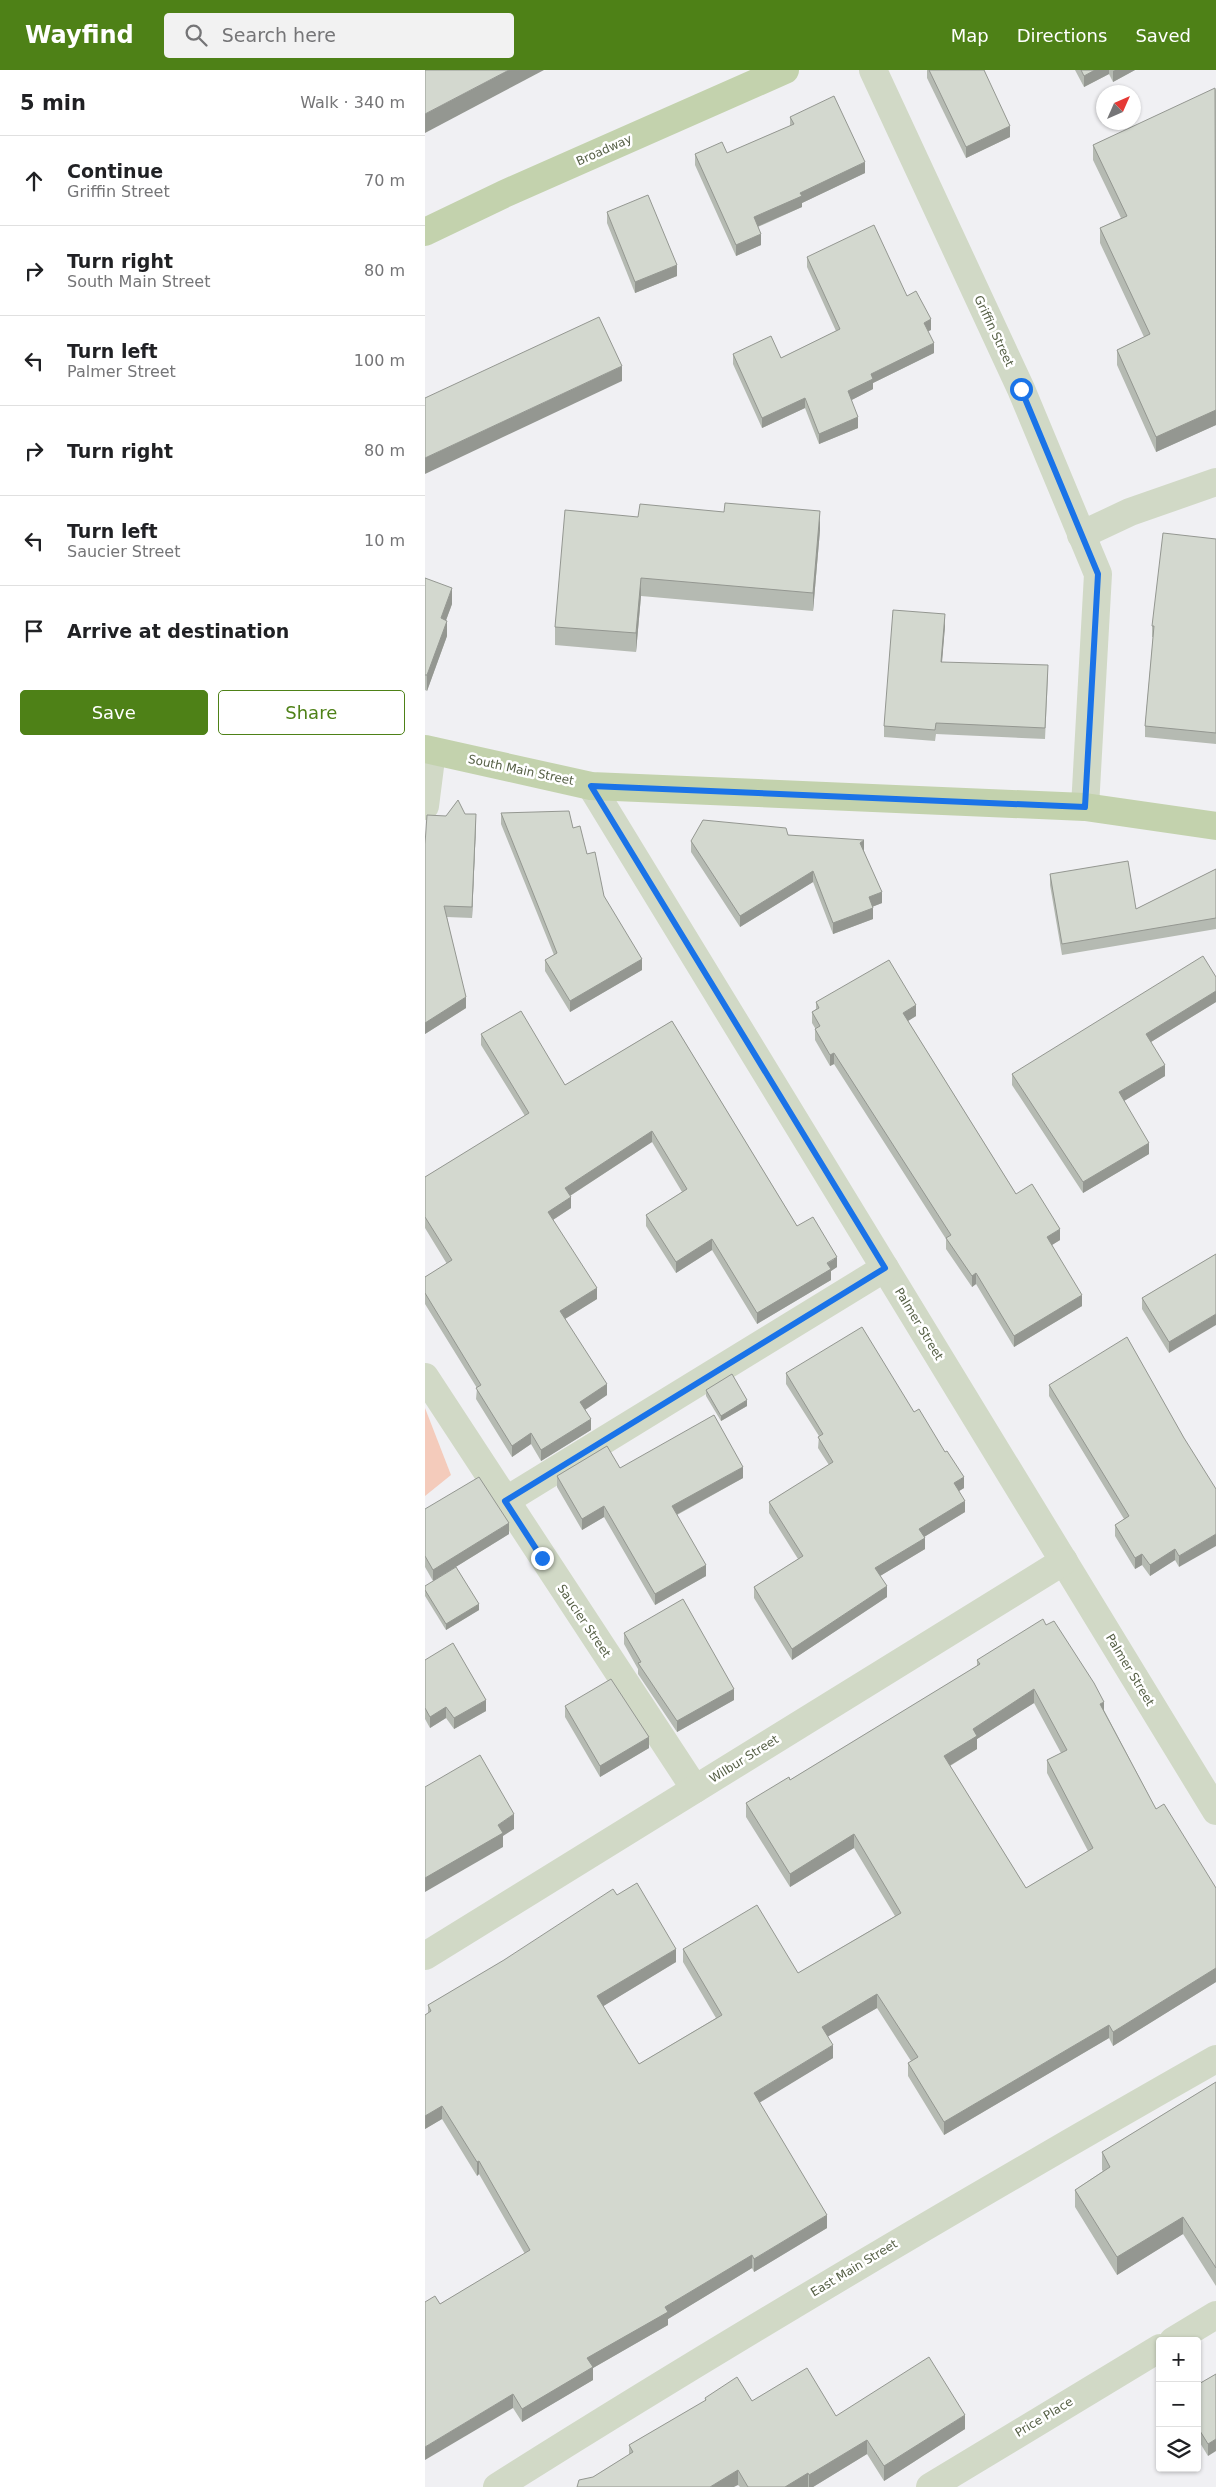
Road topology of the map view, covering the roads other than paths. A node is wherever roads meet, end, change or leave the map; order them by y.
1 (785, 70) edge
2 (873, 70) edge
3 (425, 232) edge
4 (1216, 482) edge
5 (1081, 534) junction
6 (429, 750) edge
7 (591, 786) junction
8 (425, 806) edge
9 (1085, 807) junction
10 (1216, 826) edge
11 (885, 1268) junction
12 (425, 1377) edge
13 (505, 1501) junction
14 (1064, 1561) junction
15 (695, 1789) junction
16 (1216, 1811) edge
17 (425, 1956) edge
18 (1216, 2059) edge
19 (1216, 2315) edge
20 (1180, 2337) edge
21 (1156, 2350) edge
22 (497, 2487) edge
23 (929, 2487) edge

1 - 3 main road, Broadway
2 - 5 street, Griffin Street
4 - 5 street
5 - 9 street, Griffin Street
6 - 7 main road, South Main Street
6 - 8 street
7 - 9 main road, South Main Street
7 - 11 street, Palmer Street
9 - 10 main road, South Main Street
11 - 13 street
11 - 14 street, Palmer Street
12 - 13 street, Saucier Street
13 - 15 street, Saucier Street
14 - 15 street, Wilbur Street
14 - 16 street, Palmer Street
15 - 17 street, Wilbur Street
18 - 22 street, East Main Street
19 - 20 street
21 - 23 street, Price Place

